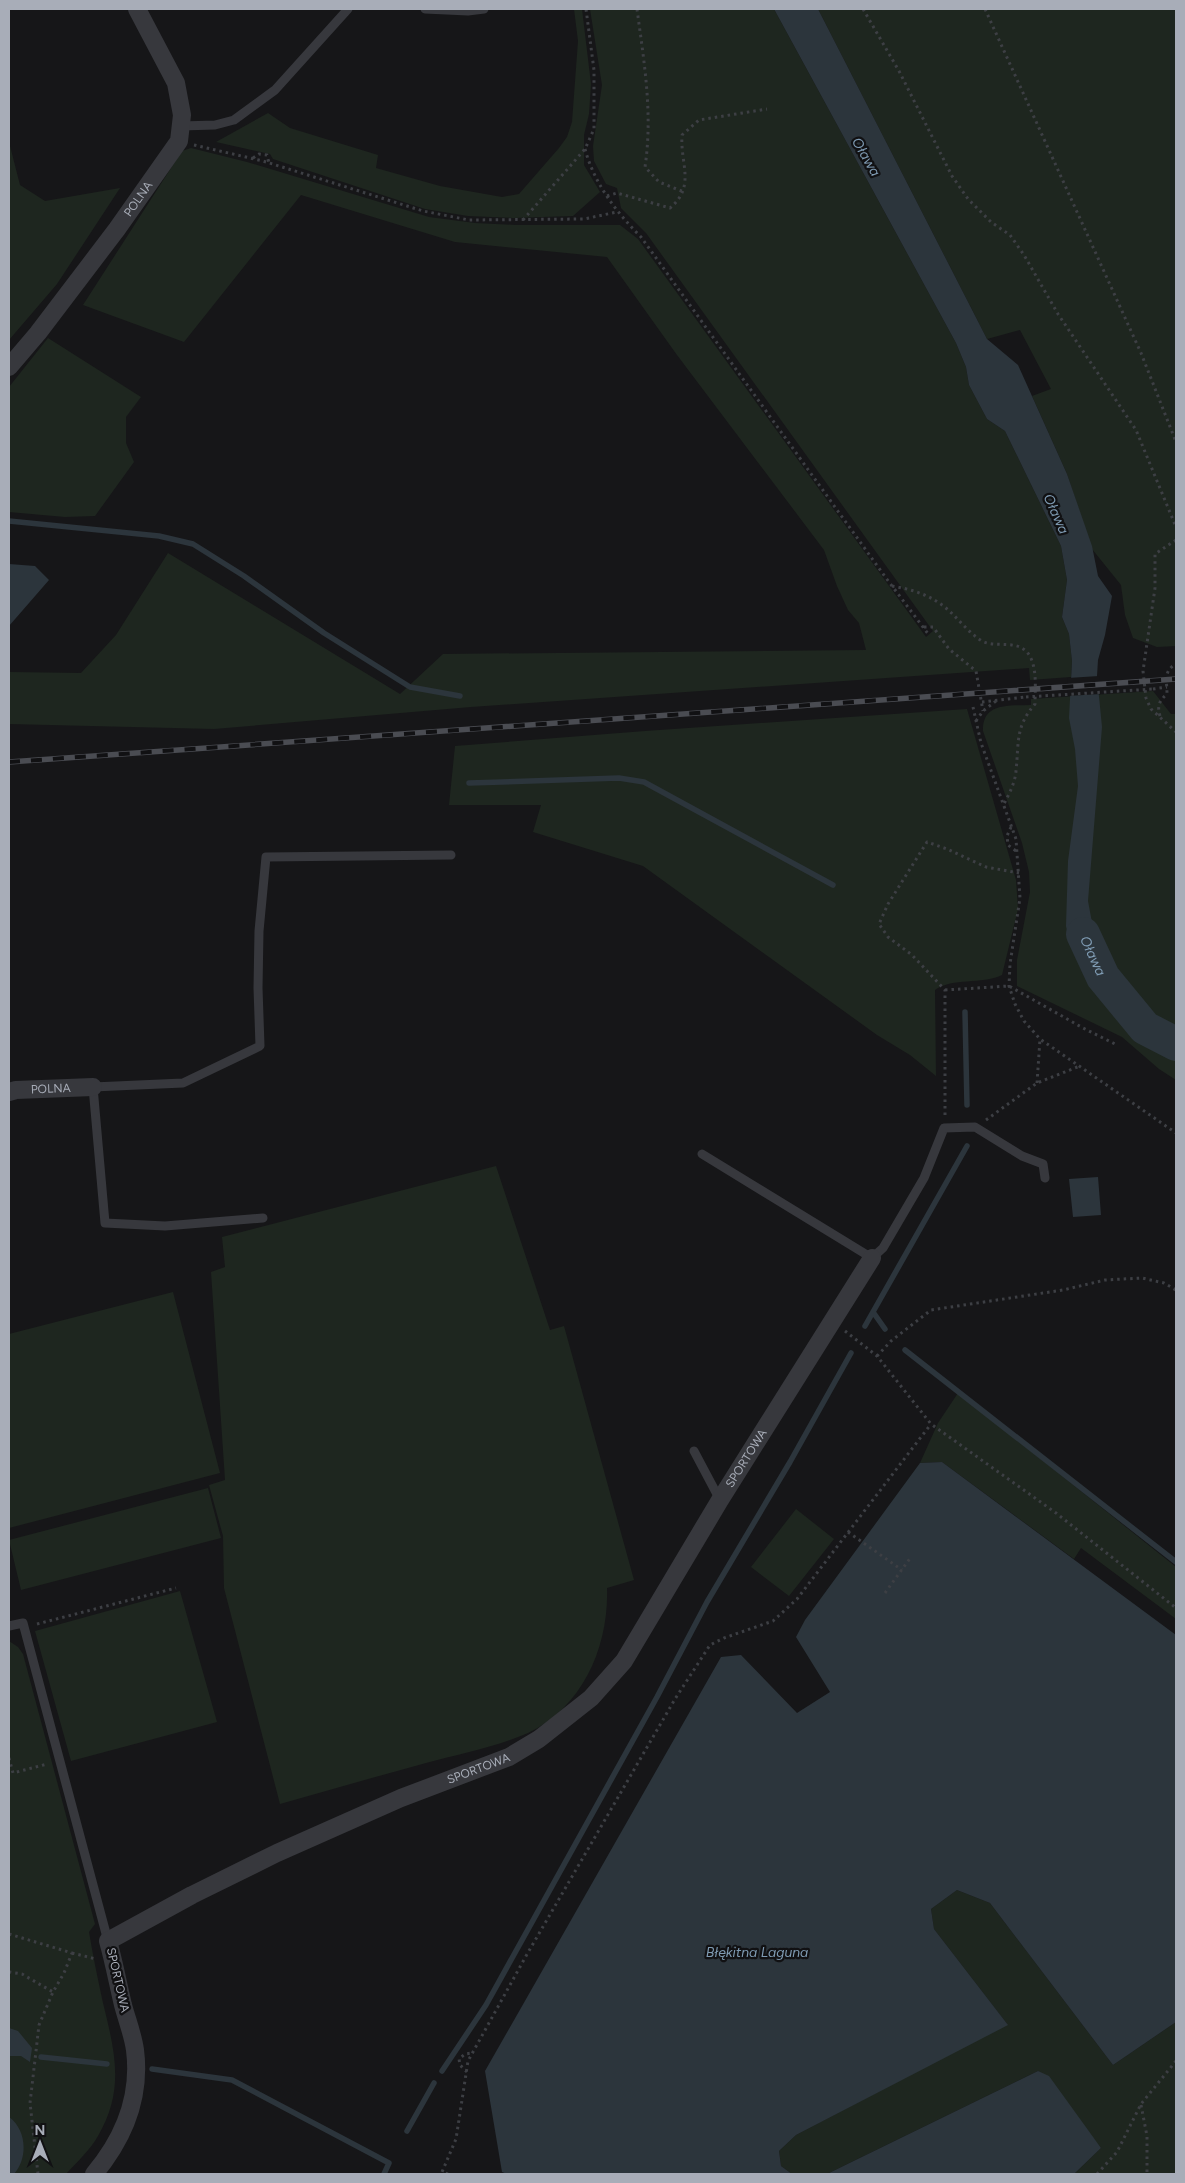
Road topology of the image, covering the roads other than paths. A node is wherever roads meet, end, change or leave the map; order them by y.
1 (137, 9) edge
2 (348, 9) edge
3 (426, 9) edge
4 (484, 9) edge
5 (180, 134) junction
6 (9, 367) edge
7 (451, 855) dead end
8 (93, 1087) junction
9 (9, 1092) edge
10 (702, 1154) dead end
11 (1045, 1178) dead end
12 (263, 1218) dead end
13 (872, 1258) junction
14 (694, 1451) dead end
15 (720, 1500) junction
16 (9, 1626) edge
17 (108, 1941) junction
18 (94, 2174) edge

1 - 5 street
2 - 5 lane
3 - 4 lane
5 - 6 street, POLNA
7 - 8 lane
8 - 9 street, POLNA
8 - 12 lane
10 - 13 lane
11 - 13 lane
13 - 15 street, SPORTOWA
14 - 15 lane
15 - 17 street, SPORTOWA
16 - 17 lane
17 - 18 street, SPORTOWA

